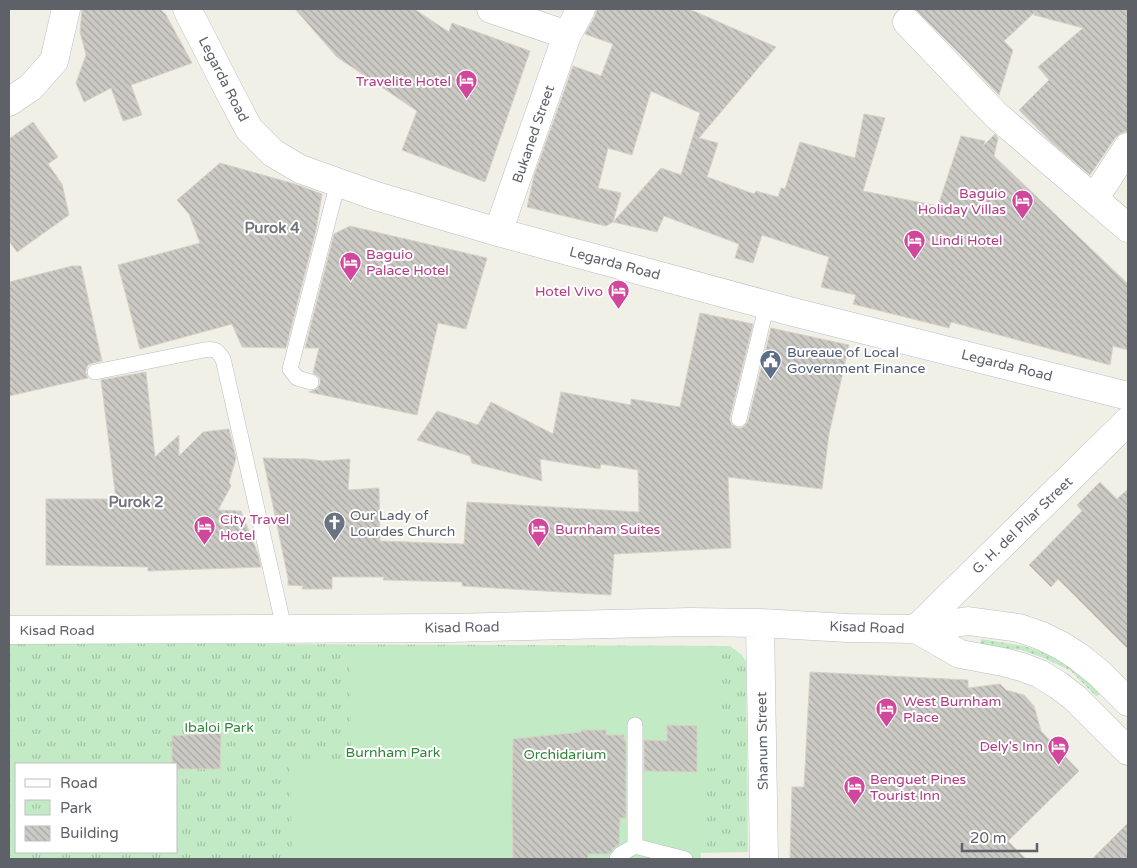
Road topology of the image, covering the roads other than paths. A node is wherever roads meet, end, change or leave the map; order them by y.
1 (66, 9) edge
2 (187, 9) edge
3 (491, 9) edge
4 (581, 9) edge
5 (908, 22) dead end
6 (567, 35) junction
7 (9, 102) edge
8 (1128, 147) edge
9 (338, 182) junction
10 (1094, 199) junction
11 (1128, 228) edge
12 (498, 232) junction
13 (767, 304) junction
14 (95, 372) dead end
15 (311, 382) dead end
16 (1128, 396) edge
17 (739, 419) dead end
18 (1128, 421) edge
19 (760, 623) junction
20 (284, 628) junction
21 (916, 629) junction
22 (9, 630) edge
23 (1122, 695) edge
24 (1091, 714) junction
25 (635, 725) dead end
26 (1128, 751) edge
27 (635, 846) junction
28 (617, 859) edge
29 (685, 859) edge
30 (764, 859) edge

1 - 7 main road
2 - 9 main road, Legarda Road
3 - 6 main road
4 - 6 main road, Bukaned Street
5 - 10 main road
6 - 12 main road, Bukaned Street
8 - 10 main road
9 - 12 main road, Legarda Road
9 - 15 lane
10 - 11 main road
12 - 13 main road, Legarda Road
13 - 16 main road, Legarda Road
13 - 17 lane
14 - 20 lane
18 - 21 main road, G. H. del Pilar Street
19 - 20 main road, Kisad Road
19 - 21 main road, Kisad Road
19 - 30 main road, Shanum Street
20 - 22 main road, Kisad Road
21 - 23 main road, Kisad Road
21 - 24 main road
23 - 24 main road
24 - 26 main road
25 - 27 lane
27 - 28 lane
27 - 29 lane

